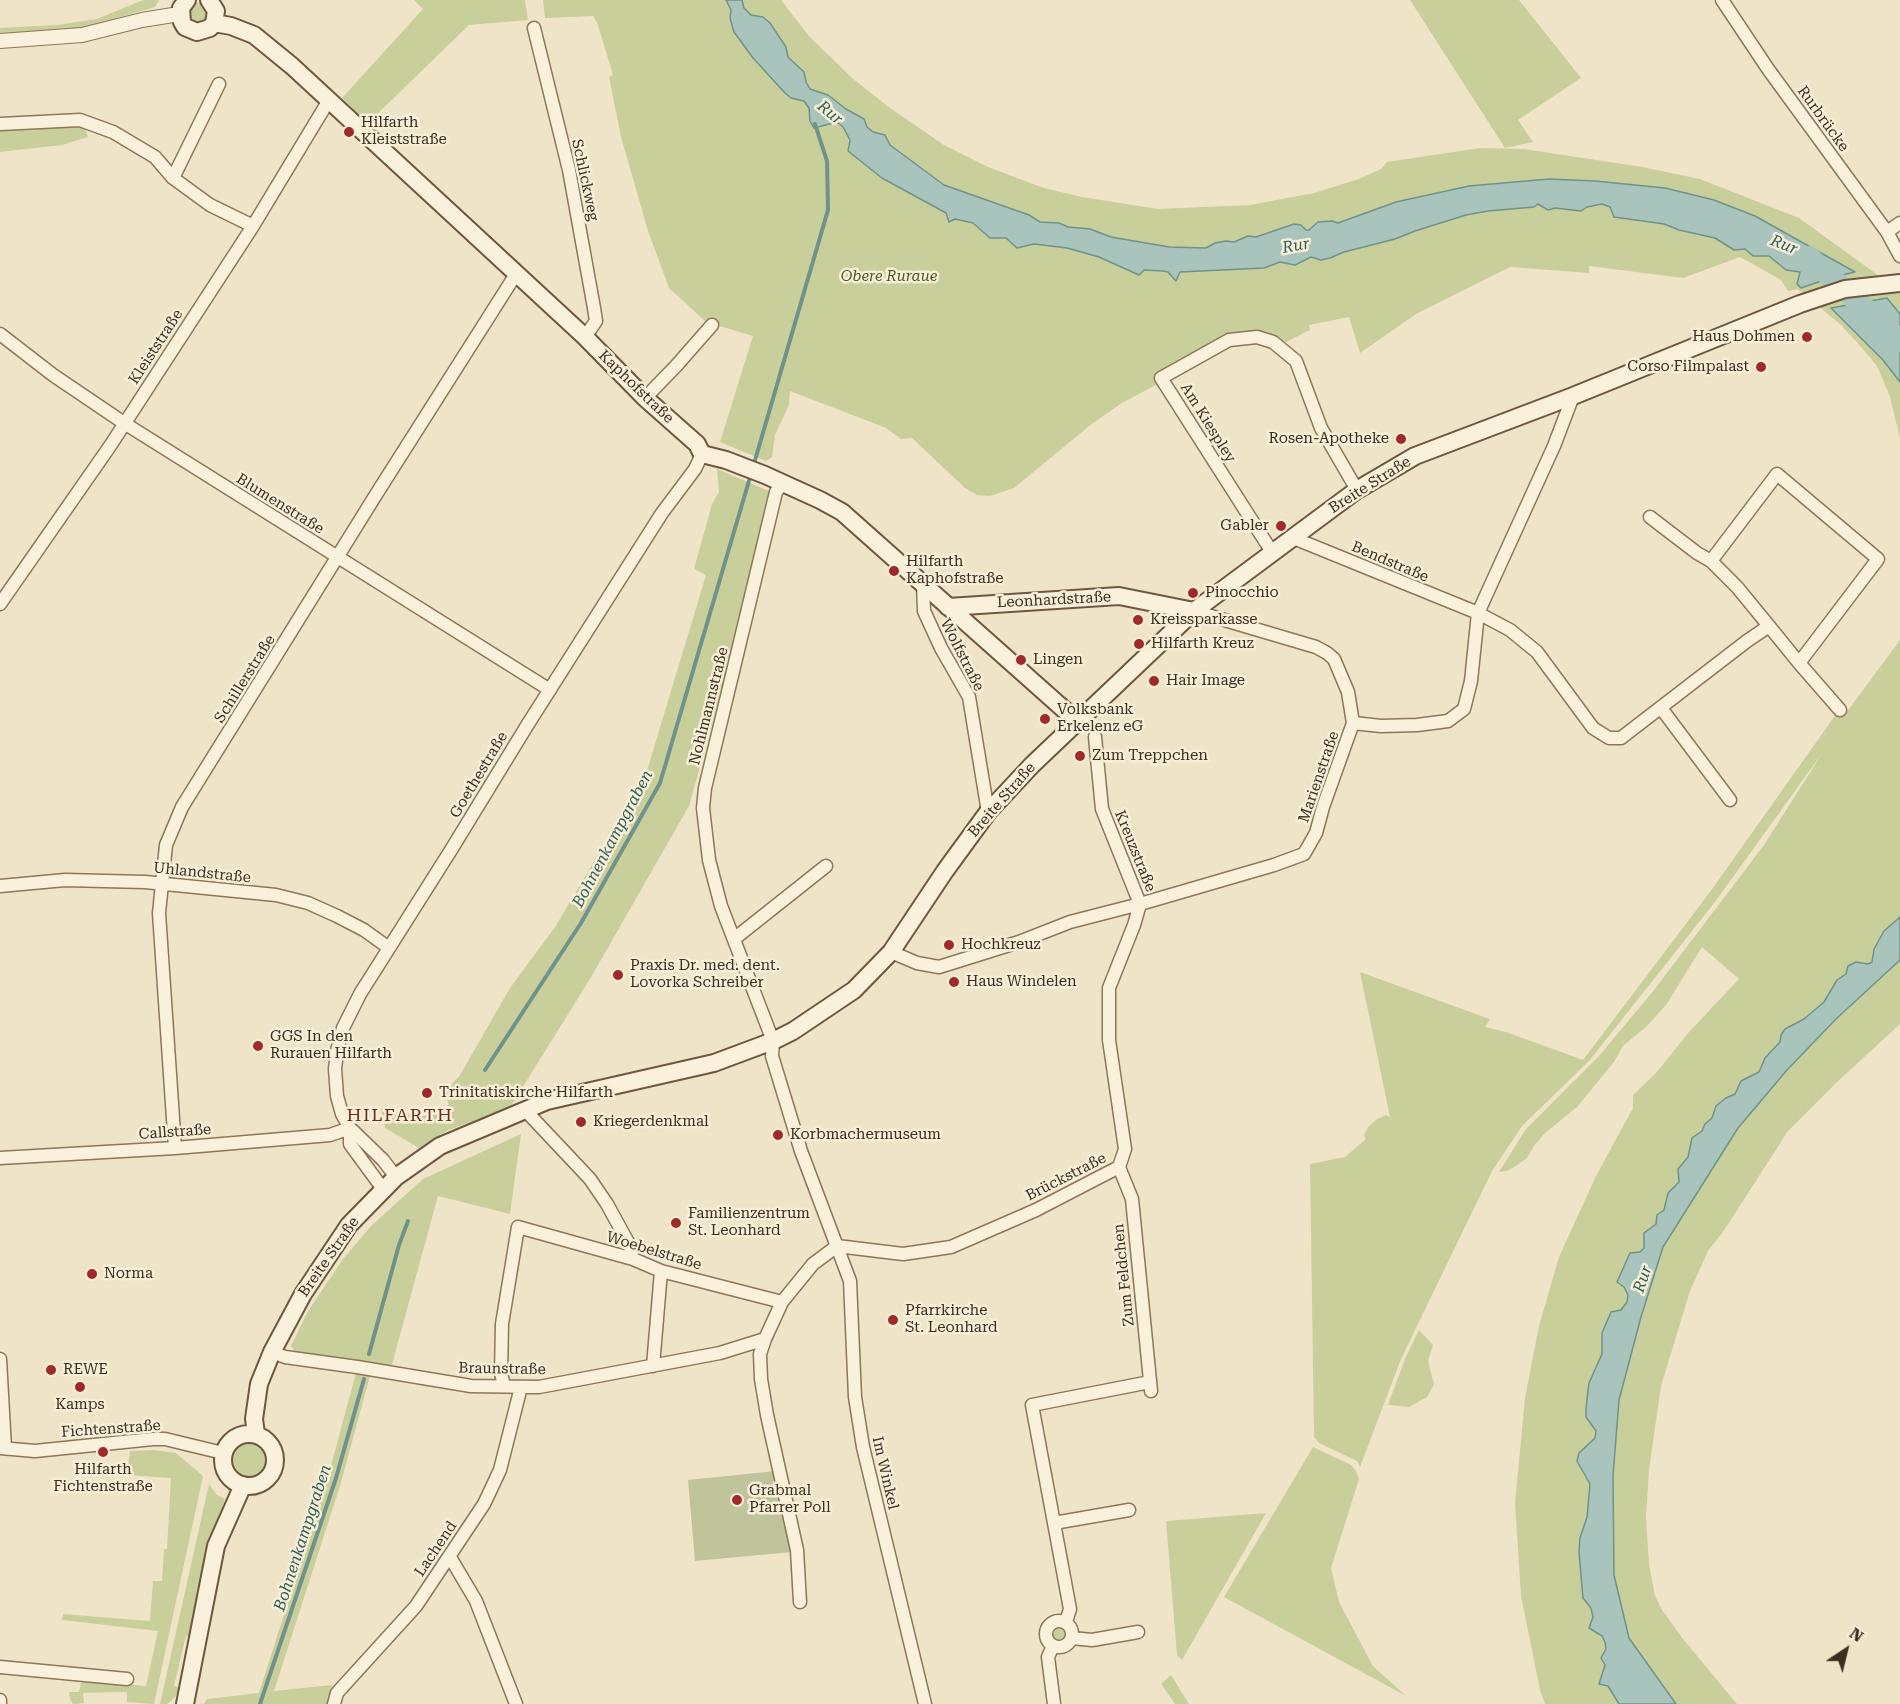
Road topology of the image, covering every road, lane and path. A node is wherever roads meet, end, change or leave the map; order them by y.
1 (187, 0) edge
2 (209, 0) edge
3 (1722, 0) edge
4 (180, 15) junction
5 (214, 23) junction
6 (534, 28) dead end
7 (0, 41) edge
8 (219, 84) dead end
9 (329, 100) junction
10 (0, 124) edge
11 (173, 178) junction
12 (1900, 223) edge
13 (253, 226) junction
14 (1887, 232) junction
15 (1900, 256) edge
16 (516, 274) junction
17 (1893, 283) edge
18 (712, 325) dead end
19 (0, 334) edge
20 (585, 337) junction
21 (1573, 396) junction
22 (645, 398) junction
23 (124, 423) junction
24 (702, 454) junction
25 (783, 483) junction
26 (1357, 490) junction
27 (1650, 517) dead end
28 (1291, 537) junction
29 (1272, 552) junction
30 (338, 558) junction
31 (1711, 561) junction
32 (923, 583) junction
33 (0, 604) edge
34 (948, 607) junction
35 (1194, 611) junction
36 (1478, 613) junction
37 (1769, 626) junction
38 (1799, 663) junction
39 (550, 690) junction
40 (1661, 708) junction
41 (1840, 710) dead end
42 (1077, 721) junction
43 (1353, 723) junction
44 (1095, 737) dead end
45 (1731, 800) dead end
46 (988, 812) junction
47 (826, 866) dead end
48 (162, 885) junction
49 (0, 886) edge
50 (1140, 904) junction
51 (734, 939) junction
52 (389, 948) junction
53 (891, 952) junction
54 (773, 1041) junction
55 (525, 1110) junction
56 (350, 1128) junction
57 (175, 1148) junction
58 (0, 1158) edge
59 (1119, 1167) junction
60 (396, 1177) junction
61 (383, 1189) junction
62 (837, 1246) junction
63 (633, 1259) junction
64 (661, 1271) junction
65 (782, 1302) junction
66 (765, 1339) junction
67 (272, 1352) junction
68 (0, 1359) edge
69 (652, 1366) junction
70 (504, 1386) junction
71 (521, 1387) junction
72 (256, 1434) junction
73 (2, 1448) edge
74 (223, 1454) junction
75 (243, 1485) junction
76 (1129, 1510) dead end
77 (1054, 1522) junction
78 (450, 1557) junction
79 (801, 1602) dead end
80 (1066, 1622) junction
81 (1138, 1632) dead end
82 (1072, 1638) junction
83 (1053, 1646) junction
84 (0, 1667) edge
85 (127, 1679) dead end
86 (185, 1704) edge
87 (334, 1704) edge
88 (516, 1704) edge
89 (925, 1704) edge
90 (1054, 1704) edge

1 - 4 main road
2 - 5 main road
3 - 14 street, Rurbrücke
4 - 5 main road
4 - 7 street
5 - 9 main road, Kaphofstraße
6 - 20 street, Schlickweg
8 - 11 street
9 - 13 street, Kleiststraße
9 - 16 main road, Kaphofstraße
10 - 11 street
11 - 13 street
12 - 14 street
13 - 23 street, Kleiststraße
14 - 15 street, Rurbrücke
16 - 20 main road, Kaphofstraße
16 - 30 street, Schillerstraße
17 - 21 main road, Breite Straße
18 - 22 street
19 - 23 street, Blumenstraße
20 - 22 main road, Kaphofstraße
21 - 26 main road, Breite Straße
21 - 36 street, Marienstraße
22 - 24 main road, Kaphofstraße
23 - 30 street, Blumenstraße
23 - 33 street, Kleiststraße
24 - 25 main road
24 - 39 street, Goethestraße
25 - 32 main road
25 - 51 street, Nohlmannstraße
26 - 28 main road, Breite Straße
26 - 29 street, Am Kiespley
27 - 31 street
28 - 29 main road, Breite Straße
28 - 36 street, Bendstraße
29 - 35 main road, Breite Straße
30 - 39 street, Blumenstraße
30 - 48 street, Schillerstraße
31 - 37 street
31 - 38 street
32 - 34 main road
32 - 46 street, Wolfstraße
34 - 35 main road, Leonhardstraße
34 - 42 main road
35 - 42 main road, Breite Straße
35 - 43 street, Leonhardstraße
36 - 40 street, Bendstraße
36 - 43 street, Marienstraße
37 - 38 street
37 - 40 street, Bendstraße
38 - 41 street
39 - 52 street, Goethestraße
40 - 45 street
42 - 46 main road, Breite Straße
43 - 50 street, Marienstraße
44 - 50 street, Kreuzstraße
46 - 53 main road, Breite Straße
47 - 51 street
48 - 49 street, Uhlandstraße
48 - 52 street, Uhlandstraße
48 - 57 street, Schillerstraße
50 - 53 street, Marienstraße
50 - 59 street, Brückstraße
51 - 54 street, Nohlmannstraße
52 - 56 street, Goethestraße
53 - 54 main road, Breite Straße
54 - 55 main road, Breite Straße
54 - 62 street, Nohlmannstraße
55 - 60 main road, Breite Straße
55 - 63 street
56 - 57 street, Callstraße
56 - 60 street, Goethestraße
56 - 61 street, Goethestraße
57 - 58 street, Callstraße
59 - 62 street, Brückstraße
59 - 77 street, Zum Feldchen
60 - 61 main road, Breite Straße
61 - 67 main road, Breite Straße
62 - 65 street
62 - 89 street, Im Winkel
63 - 64 street, Woebelstraße
63 - 70 street, Woebelstraße
64 - 65 street, Woebelstraße
64 - 69 street
65 - 66 street
66 - 69 street, Braunstraße
66 - 79 street
67 - 70 street, Braunstraße
67 - 72 main road, Breite Straße
68 - 73 street
69 - 71 street, Braunstraße
70 - 71 street, Braunstraße
71 - 78 street, Lachend
72 - 74 main road
72 - 75 main road
73 - 74 street, Fichtenstraße
74 - 75 main road
75 - 86 main road
76 - 77 street
77 - 80 street, Zum Feldchen
78 - 87 street, Lachend
78 - 88 street
80 - 82 street, Zum Feldchen
80 - 83 street
81 - 82 street
82 - 83 street
83 - 90 street
84 - 85 street

